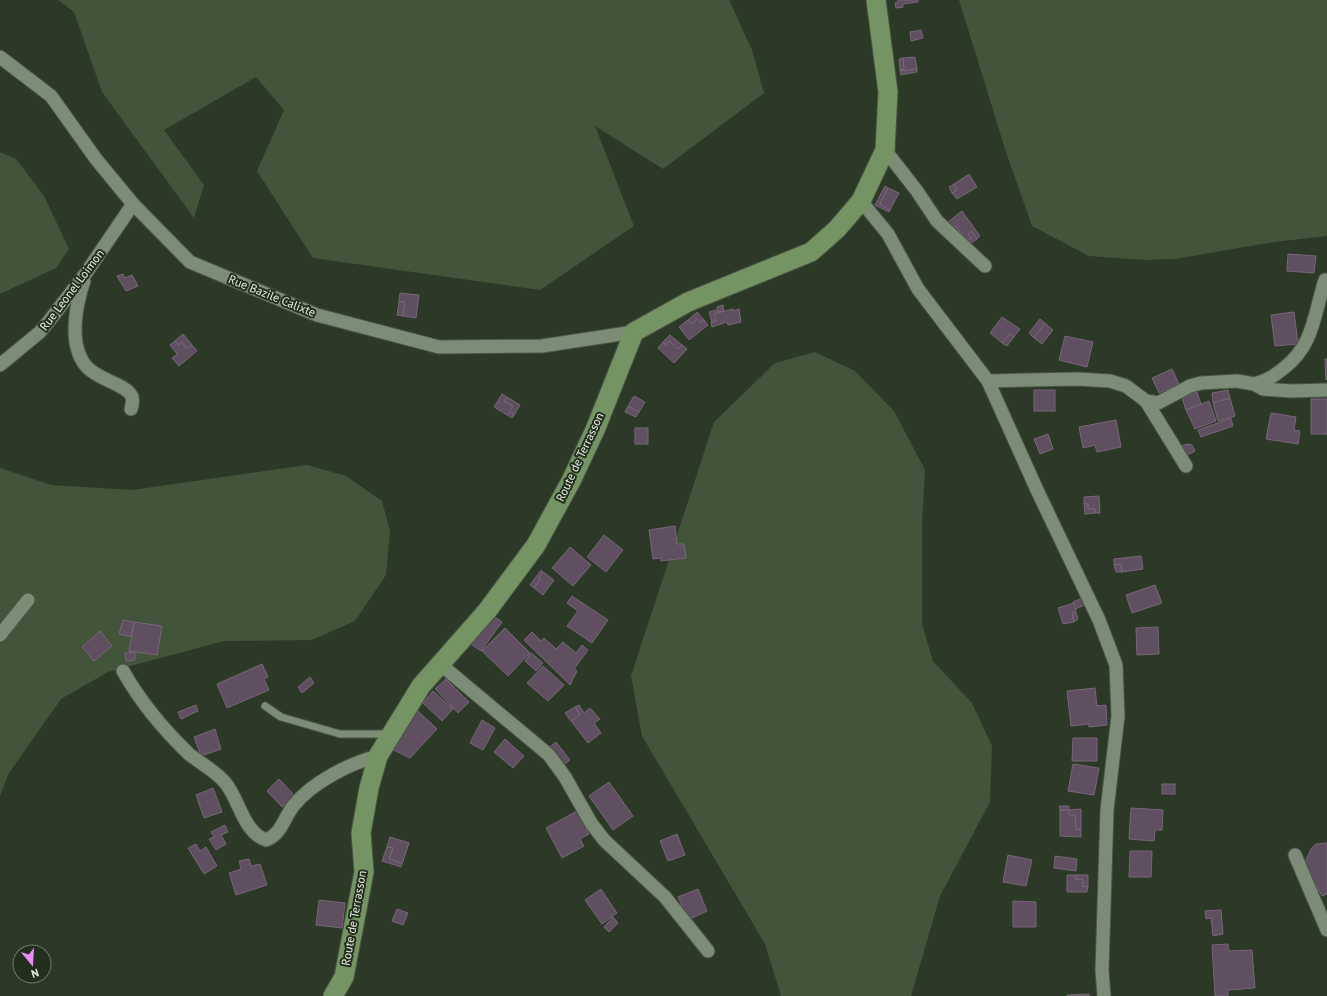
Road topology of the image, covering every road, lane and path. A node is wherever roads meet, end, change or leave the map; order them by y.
1 (876, 0) edge
2 (0, 57) edge
3 (885, 150) junction
4 (860, 201) junction
5 (133, 204) junction
6 (985, 266) dead end
7 (86, 273) junction
8 (1325, 280) dead end
9 (634, 332) junction
10 (0, 365) edge
11 (988, 381) junction
12 (1254, 384) junction
13 (1327, 390) edge
14 (1146, 401) junction
15 (131, 410) dead end
16 (1186, 466) dead end
17 (28, 600) dead end
18 (0, 635) edge
19 (440, 664) junction
20 (123, 671) dead end
21 (265, 706) dead end
22 (390, 734) junction
23 (378, 756) junction
24 (1295, 855) dead end
25 (1327, 930) edge
26 (708, 951) dead end
27 (333, 996) edge
28 (1104, 996) edge

1 - 3 street
2 - 5 street, Rue Bazile Calixte
3 - 4 street
3 - 6 street
4 - 9 street
4 - 11 street
5 - 7 street, Rue Leonel Loimon
5 - 9 street, Rue Bazile Calixte
7 - 10 street, Rue Leonel Loimon
7 - 15 street
8 - 12 street
9 - 19 street, Route de Terrasson
11 - 14 street
11 - 28 street
12 - 13 street
12 - 14 street
14 - 16 street
17 - 18 street
19 - 22 street, Route de Terrasson
19 - 26 street
20 - 23 street
21 - 22 lane
22 - 23 street, Route de Terrasson
23 - 27 street, Route de Terrasson
24 - 25 street

